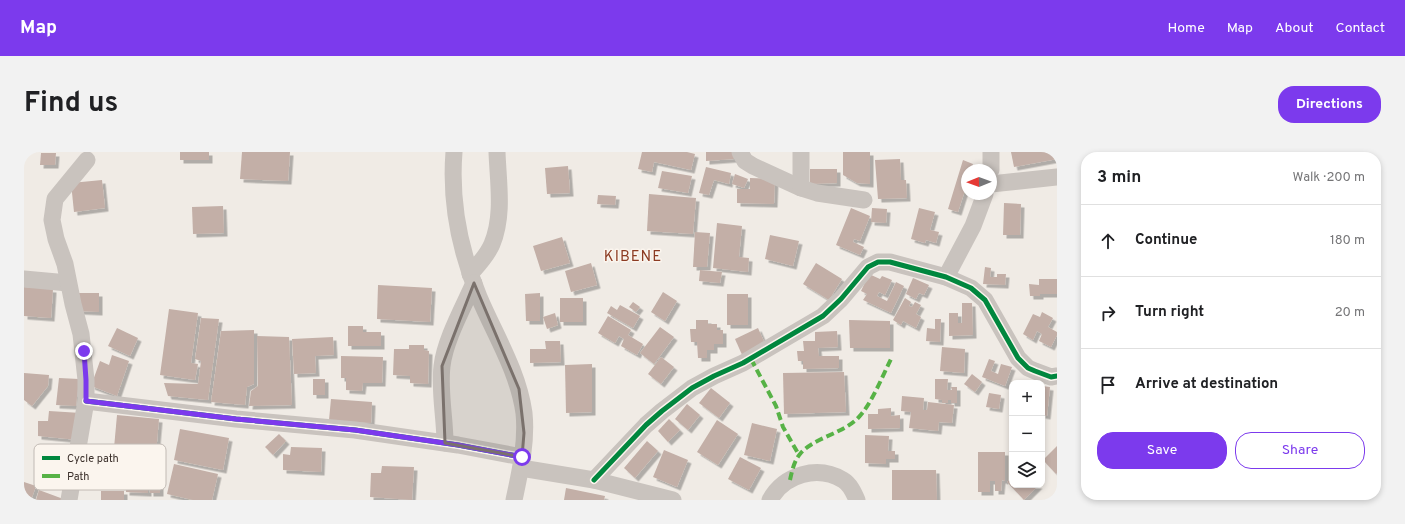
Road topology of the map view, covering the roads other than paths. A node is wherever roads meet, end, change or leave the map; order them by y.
1 (454, 152) edge
2 (496, 152) edge
3 (740, 152) edge
4 (801, 152) edge
5 (991, 152) edge
6 (87, 160) dead end
7 (991, 164) edge
8 (1057, 177) edge
9 (997, 183) edge
10 (801, 188) junction
11 (864, 200) dead end
12 (983, 200) edge
13 (946, 277) junction
14 (24, 279) edge
15 (472, 279) junction
16 (68, 284) junction
17 (1057, 376) edge
18 (86, 401) junction
19 (445, 443) junction
20 (79, 444) edge
21 (521, 463) junction
22 (594, 480) junction
23 (71, 490) edge
24 (69, 500) edge
25 (514, 500) edge
26 (673, 500) edge
27 (770, 500) edge
28 (857, 500) edge

1 - 15 street
2 - 15 street
3 - 10 street
4 - 10 street
5 - 7 street
6 - 16 street
8 - 9 street
10 - 11 street
12 - 13 street
13 - 17 street
13 - 22 street
14 - 16 street
15 - 19 street
15 - 21 street
16 - 18 street
18 - 19 street
18 - 20 street
19 - 21 street
21 - 22 street
21 - 25 street
22 - 26 street
23 - 24 street
27 - 28 street

